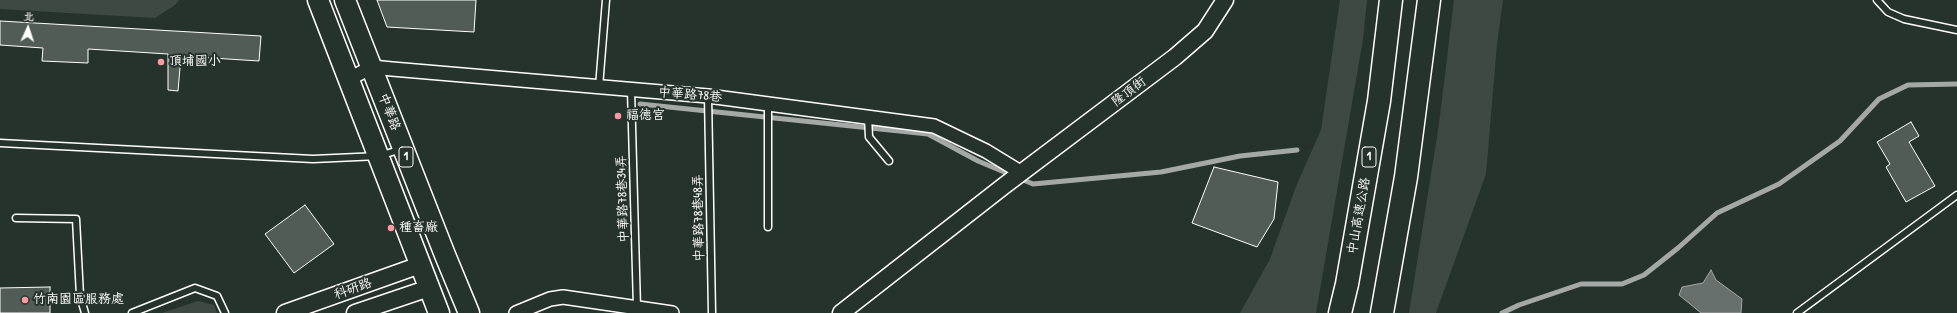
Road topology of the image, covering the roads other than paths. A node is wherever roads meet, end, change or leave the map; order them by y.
1 (318, 0) edge
2 (345, 0) edge
3 (606, 0) edge
4 (1391, 0) edge
5 (1429, 0) edge
6 (1877, 0) edge
7 (1225, 3) edge
8 (1957, 30) edge
9 (372, 67) junction
10 (349, 79) junction
11 (599, 87) junction
12 (631, 90) junction
13 (708, 96) junction
14 (768, 105) junction
15 (868, 118) junction
16 (0, 143) edge
17 (403, 148) junction
18 (379, 156) junction
19 (889, 161) dead end
20 (1022, 173) junction
21 (1957, 195) edge
22 (16, 218) dead end
23 (768, 227) dead end
24 (420, 265) junction
25 (429, 288) junction
26 (638, 308) junction
27 (85, 313) edge
28 (132, 313) edge
29 (226, 313) edge
30 (285, 313) edge
31 (356, 313) edge
32 (439, 313) edge
33 (469, 313) edge
34 (516, 313) edge
35 (672, 313) edge
36 (712, 313) edge
37 (841, 313) edge
38 (1340, 313) edge
39 (1382, 313) edge
40 (1797, 313) edge

1 - 10 main road, 中華路 / 1
2 - 9 main road, 中華路 / 1
3 - 11 lane
4 - 38 highway, 中山高速公路 / 1
5 - 39 highway
6 - 8 lane
7 - 20 street, 隆頂街
9 - 10 street
9 - 11 street, 中華路78巷
9 - 17 main road, 中華路 / 1
10 - 18 main road, 中華路 / 1
11 - 12 street, 中華路78巷
12 - 13 street, 中華路78巷
12 - 26 lane, 中華路78巷34弄
13 - 14 street, 中華路78巷
13 - 36 lane, 中華路78巷48弄
14 - 15 street, 中華路78巷
14 - 23 lane
15 - 19 lane
15 - 20 street, 中華路78巷
16 - 18 lane
17 - 18 lane
17 - 33 main road, 中華路 / 1
18 - 24 main road, 中華路 / 1
20 - 37 street, 隆頂街
21 - 40 lane
22 - 27 lane
24 - 25 main road, 中華路 / 1
24 - 30 street, 科研路
25 - 31 street, 科研路
25 - 32 main road, 中華路 / 1
26 - 34 street
26 - 35 street
28 - 29 lane

